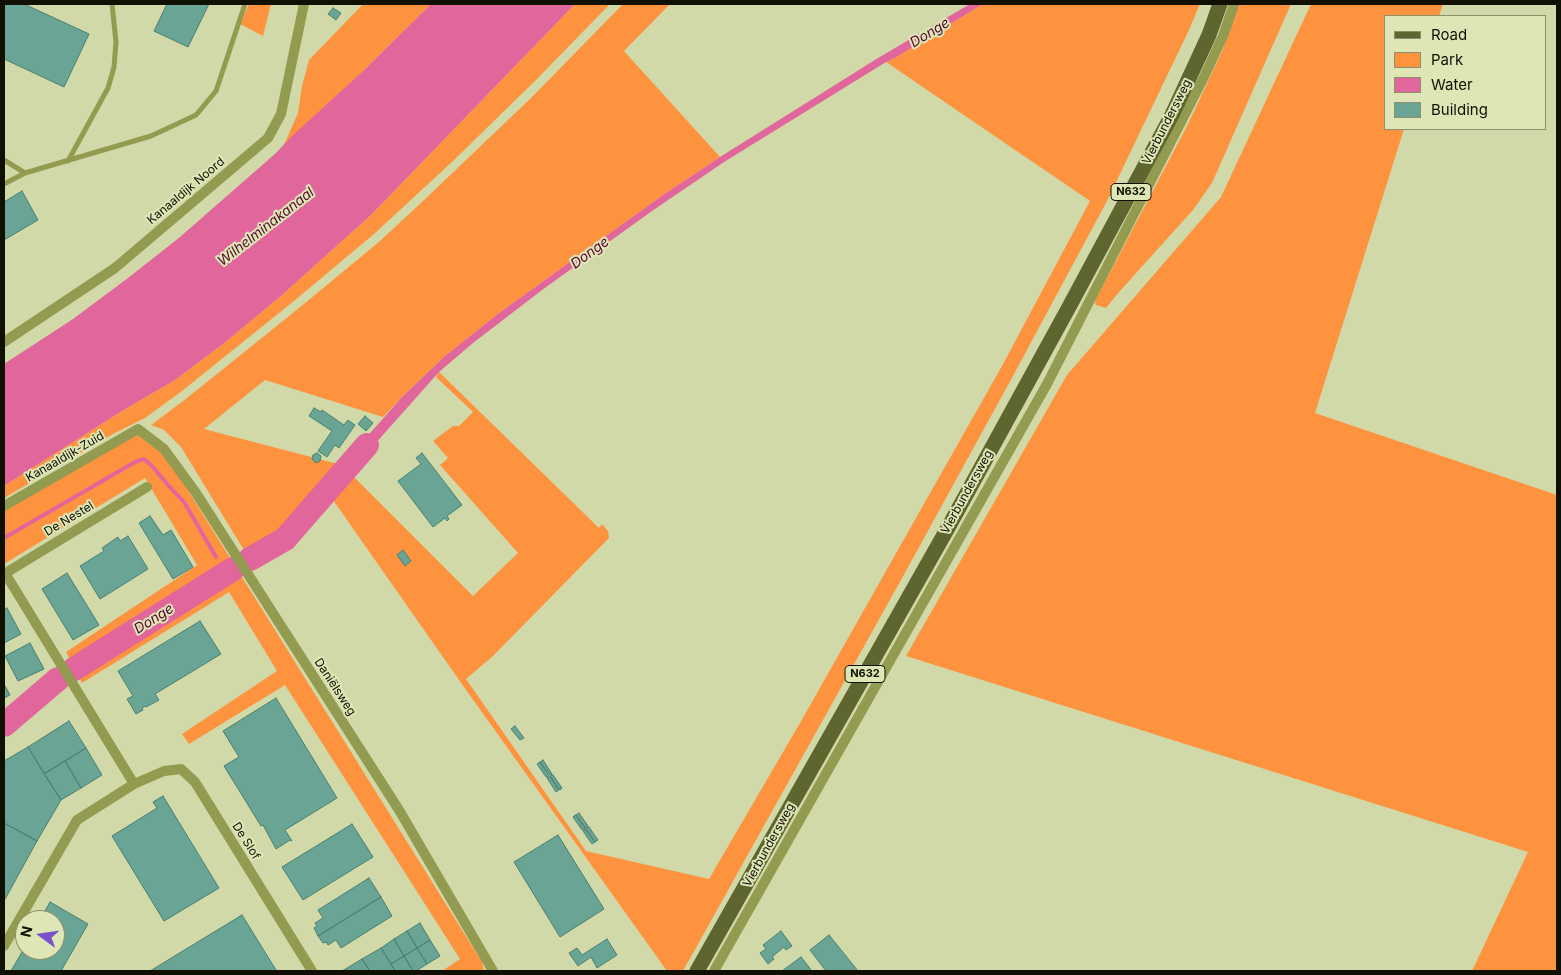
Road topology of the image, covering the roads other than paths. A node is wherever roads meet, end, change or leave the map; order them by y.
1 (112, 4) edge
2 (245, 4) edge
3 (304, 4) edge
4 (1220, 4) edge
5 (1234, 4) edge
6 (4, 160) edge
7 (68, 161) junction
8 (25, 173) junction
9 (4, 184) edge
10 (1069, 307) junction
11 (1083, 314) junction
12 (4, 342) edge
13 (1032, 375) junction
14 (1047, 384) junction
15 (138, 430) joint
16 (147, 487) dead end
17 (4, 506) edge
18 (948, 526) junction
19 (963, 534) junction
20 (4, 574) edge
21 (868, 683) junction
22 (134, 784) junction
23 (750, 892) junction
24 (4, 946) edge
25 (312, 971) edge
26 (493, 971) edge
27 (697, 971) edge
28 (714, 971) edge

1 - 7 lane
2 - 7 lane
3 - 12 street, Kanaaldijk Noord
4 - 10 main road, Vierbundersweg / N632
5 - 11 street, Vierbundersweg
6 - 8 lane
7 - 8 lane
8 - 9 lane
10 - 11 street
10 - 13 main road, Vierbundersweg / N632
11 - 14 street, Vierbundersweg
13 - 14 street
13 - 18 main road, Vierbundersweg / N632
14 - 19 street, Vierbundersweg
15 - 17 street, Kanaaldijk-Zuid
15 - 26 street, Daniëlsweg
16 - 20 street, De Nestel
18 - 19 street
18 - 21 main road, Vierbundersweg / N632
19 - 21 street, Vierbundersweg
20 - 22 street, De Nestel
21 - 23 main road, Vierbundersweg / N632
22 - 24 street, De Slof
22 - 25 street, De Slof
23 - 27 main road, Vierbundersweg / N632
23 - 28 street, Vierbundersweg

